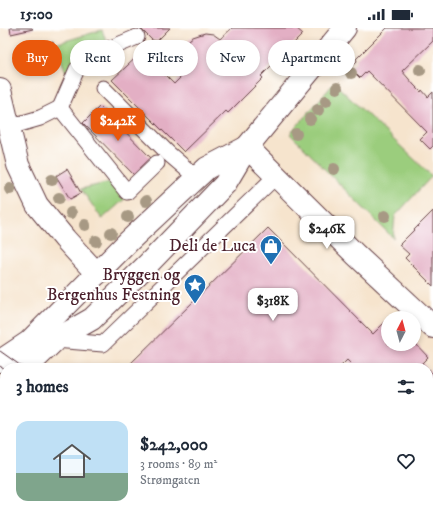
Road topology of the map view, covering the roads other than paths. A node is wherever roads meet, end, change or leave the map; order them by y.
1 (345, 28) edge
2 (137, 37) dead end
3 (331, 38) edge
4 (102, 88) dead end
5 (0, 90) edge
6 (60, 108) junction
7 (9, 127) junction
8 (247, 147) junction
9 (157, 163) dead end
10 (276, 176) junction
11 (197, 178) junction
12 (97, 274) junction
13 (433, 327) edge
14 (55, 340) junction
15 (4, 362) edge
16 (31, 363) edge

1 - 3 main road
2 - 6 lane
3 - 8 main road
4 - 11 lane
5 - 7 main road
6 - 7 lane
6 - 9 lane
7 - 12 main road
8 - 10 main road
8 - 11 main road
8 - 14 main road
10 - 13 main road
10 - 14 lane
11 - 12 main road
12 - 15 main road
14 - 16 main road

